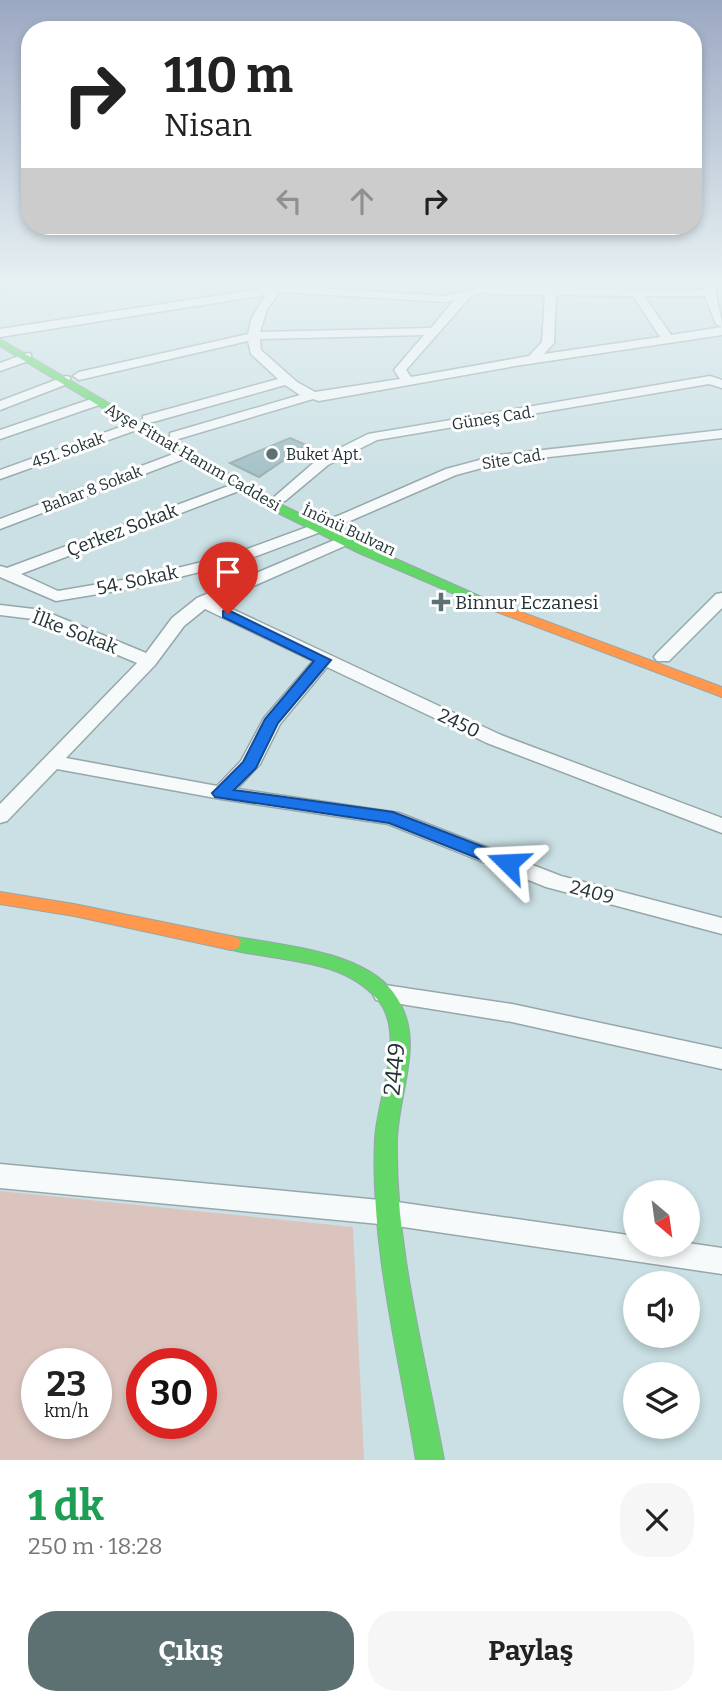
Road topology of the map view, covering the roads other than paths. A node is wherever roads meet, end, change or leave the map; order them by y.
1 (16, 351) edge
2 (34, 351) edge
3 (188, 351) edge
4 (255, 351) edge
5 (413, 351) edge
6 (540, 351) edge
7 (586, 351) edge
8 (27, 357) junction
9 (532, 360) junction
10 (0, 367) edge
11 (72, 378) junction
12 (288, 380) junction
13 (408, 381) junction
14 (722, 384) edge
15 (311, 396) junction
16 (97, 401) junction
17 (0, 406) edge
18 (142, 422) junction
19 (722, 434) edge
20 (0, 435) edge
21 (175, 436) junction
22 (184, 454) junction
23 (0, 475) edge
24 (239, 486) junction
25 (280, 498) junction
26 (332, 523) junction
27 (0, 524) edge
28 (315, 527) junction
29 (352, 537) junction
30 (3, 572) edge
31 (56, 596) junction
32 (722, 597) edge
33 (203, 602) junction
34 (3, 612) edge
35 (36, 614) junction
36 (663, 657) junction
37 (149, 660) junction
38 (323, 660) junction
39 (722, 678) edge
40 (722, 692) edge
41 (53, 762) junction
42 (221, 793) junction
43 (0, 816) edge
44 (722, 826) edge
45 (0, 898) edge
46 (722, 926) edge
47 (385, 994) junction
48 (722, 1059) edge
49 (0, 1176) edge
50 (390, 1213) junction
51 (722, 1261) edge
52 (431, 1460) edge

1 - 8 main road, Ayşe Fitnat Hanım Caddesi
2 - 11 main road, İnönü Bulvarı
3 - 11 street
4 - 12 street
5 - 13 street
6 - 9 street
7 - 9 street
8 - 10 street
8 - 11 main road, Ayşe Fitnat Hanım Caddesi
9 - 13 street
11 - 16 main road, Ayşe Fitnat Hanım Caddesi
11 - 17 street
11 - 18 main road, İnönü Bulvarı
12 - 15 street
12 - 18 street, 451. Sokak
13 - 15 street
14 - 25 street, Güneş Cad.
15 - 21 street
16 - 18 main road, Ayşe Fitnat Hanım Caddesi
16 - 20 street
18 - 21 main road, İnönü Bulvarı
18 - 22 main road, Ayşe Fitnat Hanım Caddesi
18 - 23 street, 451. Sokak
19 - 26 street, Site Cad.
21 - 25 main road, İnönü Bulvarı
22 - 24 main road, Ayşe Fitnat Hanım Caddesi
22 - 27 street, Bahar 8 Sokak
24 - 28 main road, Ayşe Fitnat Hanım Caddesi
24 - 30 street, Çerkez Sokak
25 - 26 main road, İnönü Bulvarı
26 - 28 street, Site Cad.
26 - 29 main road, İnönü Bulvarı
28 - 29 main road, İnönü Bulvarı
28 - 31 street, 54. Sokak
29 - 33 street
29 - 36 main road, İnönü Bulvarı
29 - 40 main road, İnönü Bulvarı
30 - 31 street
31 - 35 street
32 - 36 street
33 - 37 street
33 - 38 street, 2450
34 - 35 street, İlke Sokak
35 - 37 street, İlke Sokak
36 - 39 main road, İnönü Bulvarı
37 - 41 street
38 - 42 street
38 - 44 street, 2450
41 - 42 street, 2409
41 - 43 street
42 - 46 street, 2409
45 - 47 main road
47 - 48 street
47 - 50 main road, 2449
49 - 50 street
50 - 51 street
50 - 52 main road, 2449

